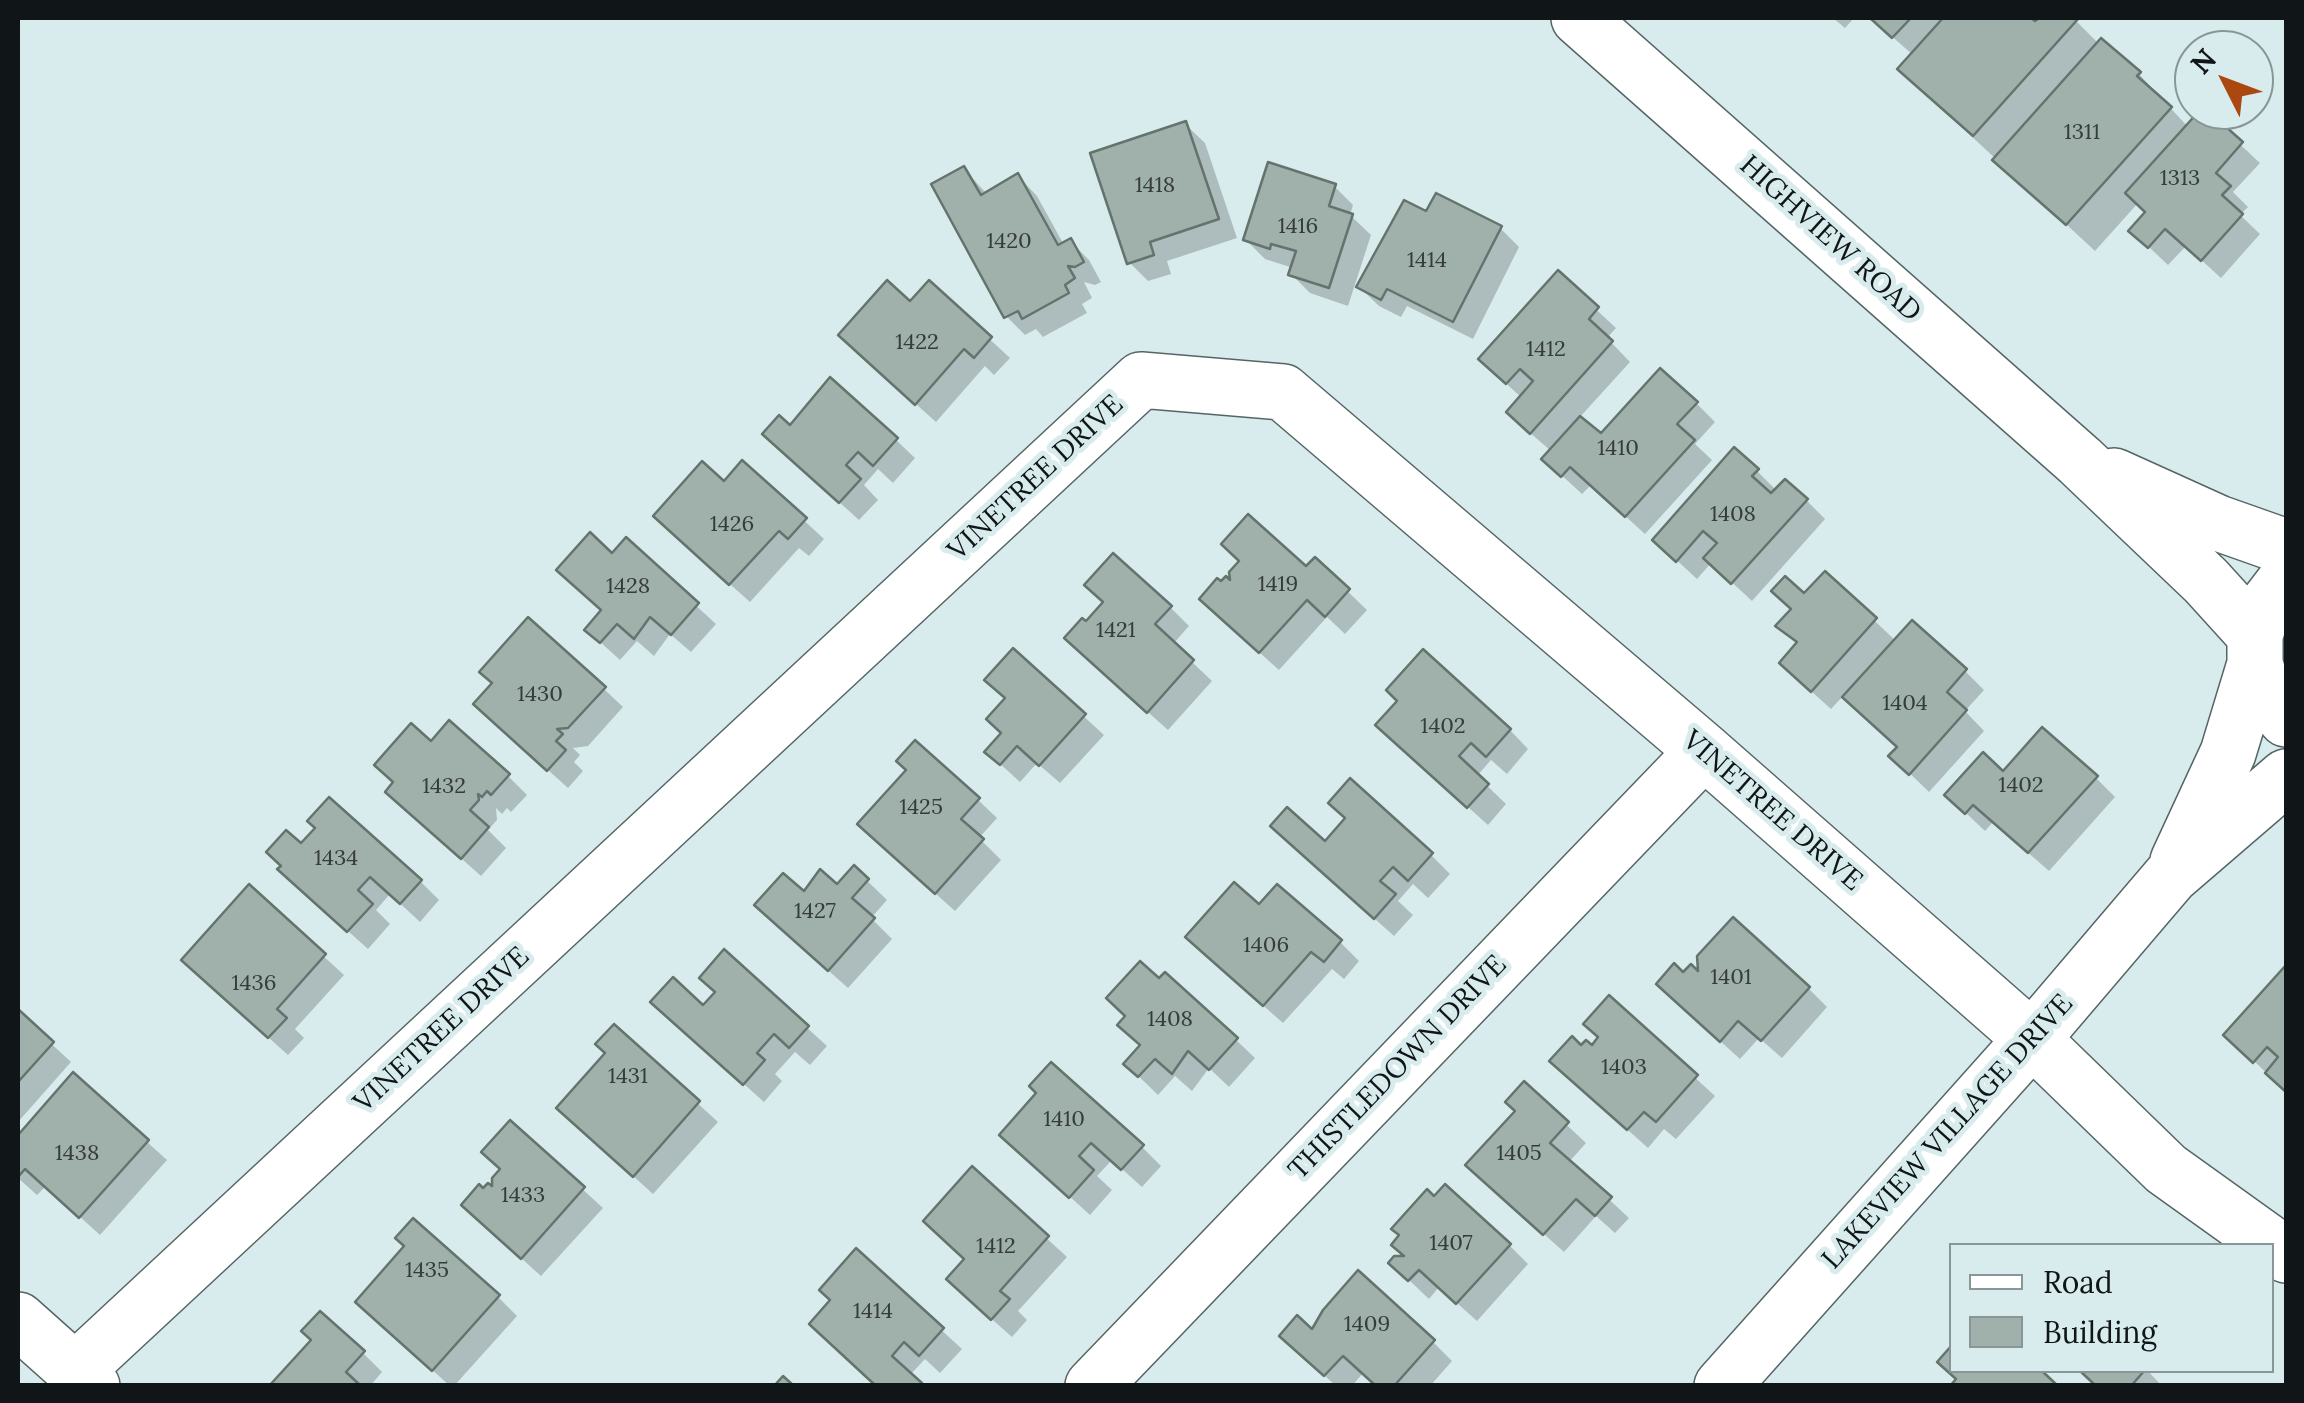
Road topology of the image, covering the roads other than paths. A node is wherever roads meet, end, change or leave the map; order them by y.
1 (1579, 18) edge
2 (2080, 461) junction
3 (2286, 547) edge
4 (2286, 580) edge
5 (2255, 649) junction
6 (2286, 720) edge
7 (1704, 751) junction
8 (2286, 777) edge
9 (2170, 876) junction
10 (2032, 1039) junction
11 (2269, 1243) edge
12 (18, 1320) edge
13 (84, 1378) edge
14 (1093, 1386) edge
15 (1722, 1386) edge

1 - 2 street, HIGHVIEW ROAD
2 - 3 street, HIGHVIEW ROAD
2 - 5 street, HIGHVIEW ROAD
4 - 5 street, LAKEVIEW VILLAGE DRIVE
5 - 6 street, HIGHVIEW ROAD
5 - 9 street, LAKEVIEW VILLAGE DRIVE
7 - 10 street, VINETREE DRIVE
7 - 13 street, VINETREE DRIVE
7 - 14 street, THISTLEDOWN DRIVE
8 - 9 street, LAKEVIEW VILLAGE DRIVE
9 - 10 street, LAKEVIEW VILLAGE DRIVE
10 - 11 street, VINETREE DRIVE
10 - 15 street, LAKEVIEW VILLAGE DRIVE
12 - 13 street

